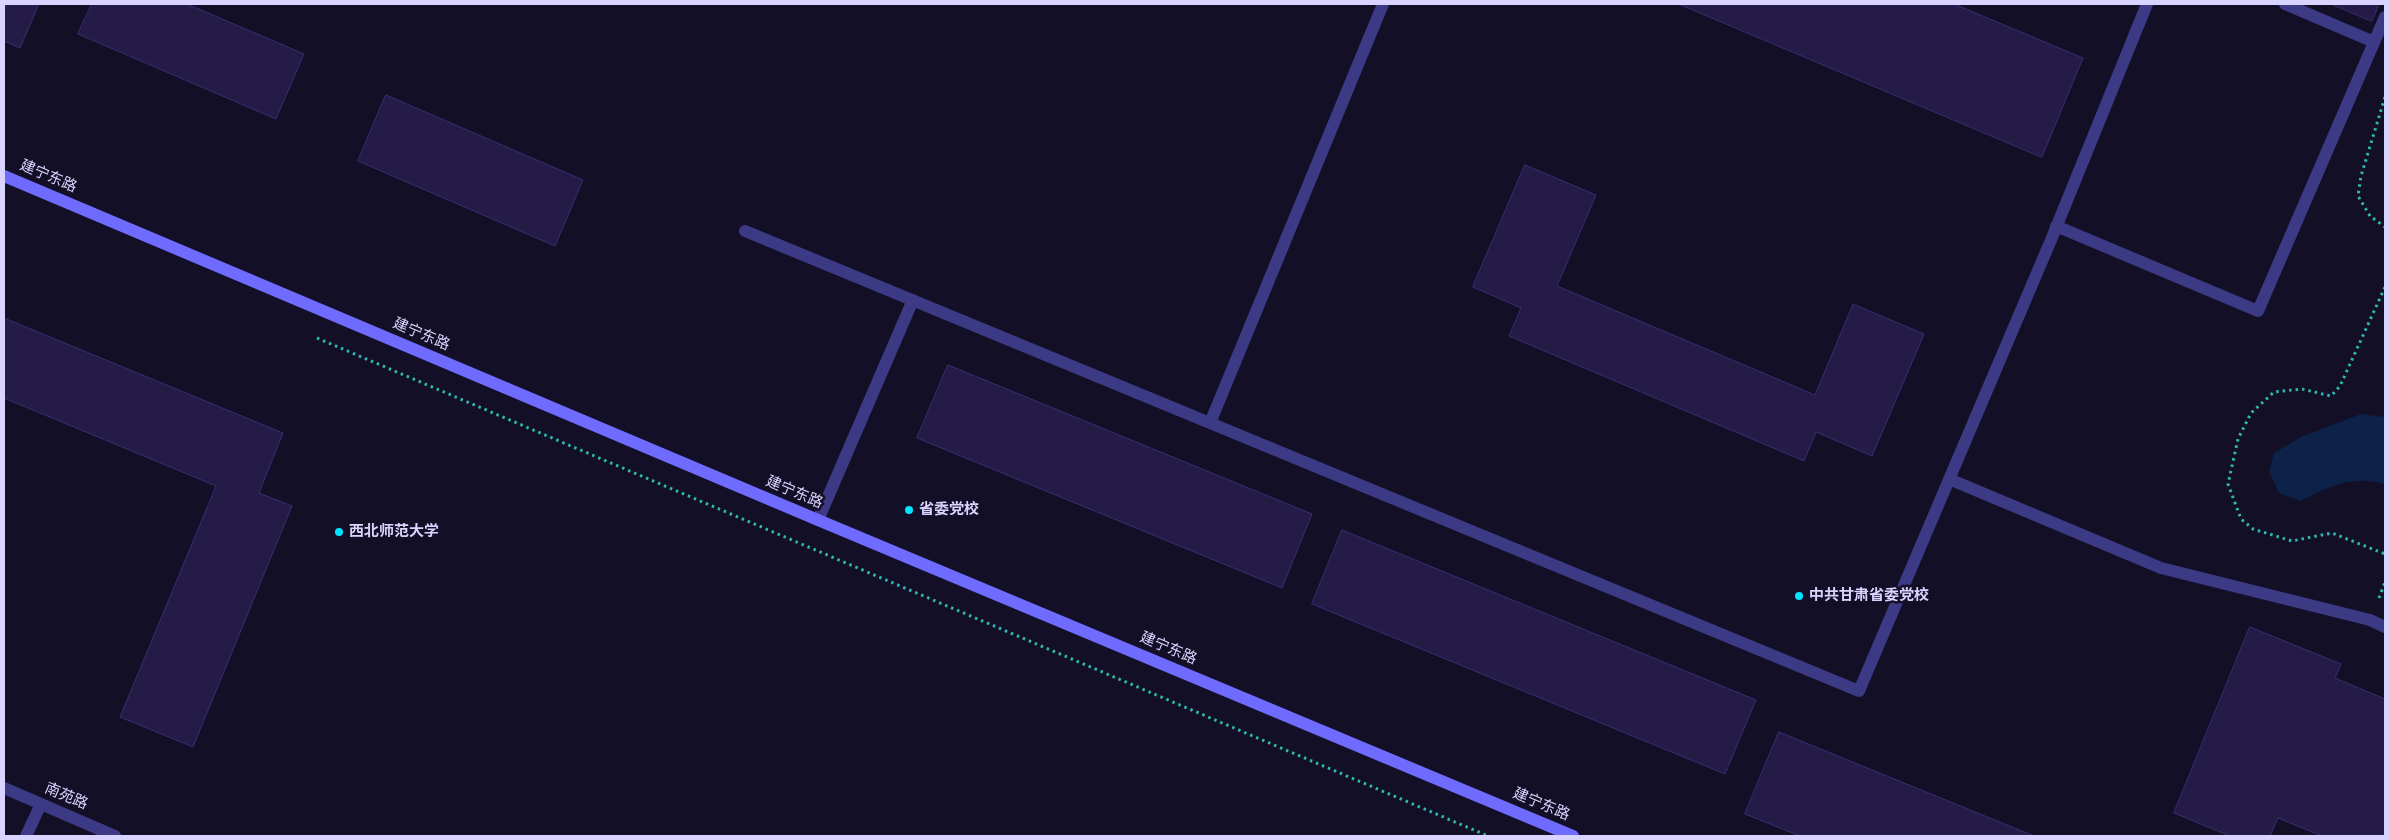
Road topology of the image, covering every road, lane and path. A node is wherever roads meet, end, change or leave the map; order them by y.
1 (1383, 4) edge
2 (2148, 4) edge
3 (2285, 4) edge
4 (2385, 17) edge
5 (2374, 42) junction
6 (2385, 97) edge
7 (4, 176) edge
8 (2056, 226) junction
9 (2385, 227) edge
10 (745, 231) dead end
11 (2385, 288) edge
12 (913, 300) junction
13 (315, 337) dead end
14 (1210, 423) junction
15 (1948, 479) junction
16 (818, 520) junction
17 (2385, 554) edge
18 (2385, 627) edge
19 (4, 788) edge
20 (41, 804) junction
21 (26, 836) edge
22 (115, 836) edge
23 (1488, 836) edge
24 (1573, 836) edge

1 - 14 street
2 - 8 street
3 - 5 street
4 - 5 street
5 - 8 street
6 - 9 path
7 - 16 main road, 建宁东路
8 - 15 street
10 - 12 street
11 - 17 path
12 - 14 street
12 - 16 street
13 - 23 path
14 - 15 street
15 - 18 street
16 - 24 main road, 建宁东路
19 - 20 street, 南苑路
20 - 21 street
20 - 22 street, 南苑路

